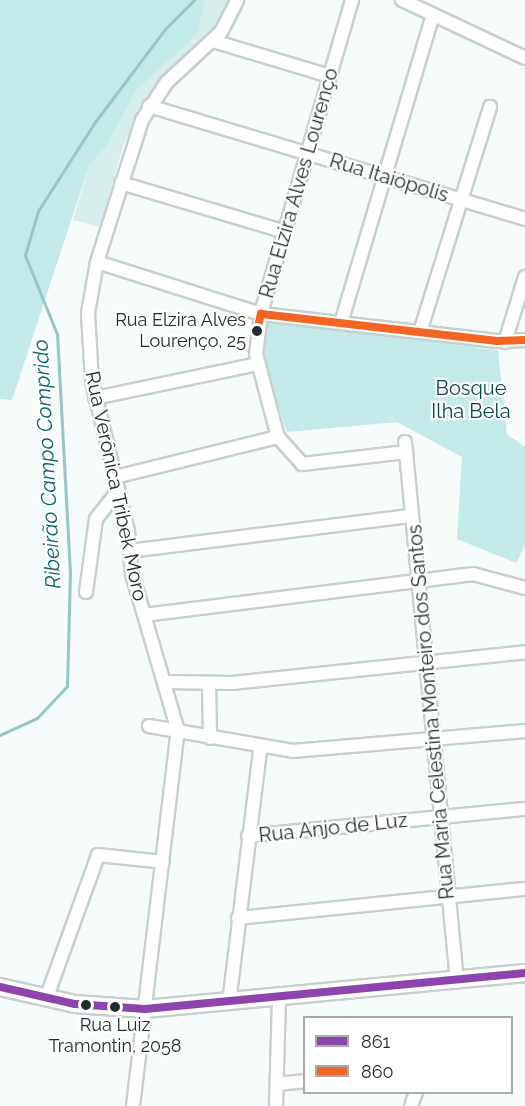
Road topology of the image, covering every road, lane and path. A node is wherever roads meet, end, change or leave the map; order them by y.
1 (237, 0) edge
2 (352, 0) edge
3 (402, 0) edge
4 (433, 14) junction
5 (213, 41) junction
6 (525, 58) edge
7 (330, 76) junction
8 (149, 106) junction
9 (490, 107) dead end
10 (307, 154) junction
11 (384, 177) junction
12 (121, 183) junction
13 (461, 200) junction
14 (525, 219) edge
15 (285, 232) junction
16 (97, 262) junction
17 (525, 277) edge
18 (261, 314) junction
19 (340, 323) junction
20 (420, 332) junction
21 (525, 339) edge
22 (505, 342) junction
23 (258, 364) junction
24 (95, 398) junction
25 (278, 437) junction
26 (115, 477) junction
27 (118, 492) junction
28 (412, 516) junction
29 (129, 551) junction
30 (418, 580) junction
31 (525, 588) edge
32 (86, 592) dead end
33 (144, 615) junction
34 (525, 652) edge
35 (426, 662) junction
36 (164, 682) junction
37 (209, 684) junction
38 (149, 726) dead end
39 (178, 731) junction
40 (525, 731) edge
41 (210, 738) junction
42 (433, 739) junction
43 (260, 749) junction
44 (525, 809) edge
45 (441, 818) junction
46 (248, 836) junction
47 (162, 862) junction
48 (525, 889) edge
49 (448, 897) junction
50 (238, 918) junction
51 (525, 973) edge
52 (457, 981) junction
53 (0, 987) edge
54 (46, 999) junction
55 (279, 999) junction
56 (230, 1003) junction
57 (145, 1009) junction
58 (303, 1081) edge
59 (277, 1084) junction
60 (133, 1106) edge
61 (276, 1106) edge

1 - 5 street, Rua Verônica Tribek Moro
2 - 7 street, Rua Elzira Alves Lourenço
3 - 4 street
4 - 6 street
4 - 11 street
5 - 7 street
5 - 8 street, Rua Verônica Tribek Moro
7 - 10 street, Rua Elzira Alves Lourenço
8 - 10 street, Rua Itaiópolis
8 - 12 street, Rua Verônica Tribek Moro
9 - 13 street
10 - 11 street, Rua Itaiópolis
10 - 15 street, Rua Elzira Alves Lourenço
11 - 13 street, Rua Itaiópolis
11 - 19 street
12 - 15 street
12 - 16 street, Rua Verônica Tribek Moro
13 - 14 street, Rua Itaiópolis
13 - 20 street
15 - 18 street, Rua Elzira Alves Lourenço
16 - 18 street
16 - 24 street, Rua Verônica Tribek Moro
17 - 22 street
18 - 19 street
18 - 23 street, Rua Elzira Alves Lourenço
19 - 20 street
20 - 22 street
21 - 22 street
23 - 24 street
23 - 25 street, Rua Elzira Alves Lourenço
24 - 26 street, Rua Verônica Tribek Moro
25 - 26 street
25 - 28 street, Rua Maria Celestina Monteiro dos Santos
26 - 27 street, Rua Verônica Tribek Moro
27 - 29 street, Rua Verônica Tribek Moro
27 - 32 street
28 - 29 street
28 - 30 street, Rua Maria Celestina Monteiro dos Santos
29 - 33 street, Rua Verônica Tribek Moro
30 - 31 street
30 - 33 street
30 - 35 street, Rua Maria Celestina Monteiro dos Santos
33 - 36 street, Rua Verônica Tribek Moro
34 - 35 street
35 - 37 street
35 - 42 street, Rua Maria Celestina Monteiro dos Santos
36 - 37 street
36 - 39 street, Rua Verônica Tribek Moro
37 - 41 street
38 - 39 street
39 - 41 street
39 - 47 street, Rua Verônica Tribek Moro
40 - 42 street
41 - 43 street
42 - 43 street
42 - 45 street, Rua Maria Celestina Monteiro dos Santos
43 - 46 street
44 - 45 street, Rua Anjo de Luz
45 - 46 street, Rua Anjo de Luz
45 - 49 street, Rua Maria Celestina Monteiro dos Santos
46 - 50 street
47 - 54 street
47 - 57 street, Rua Verônica Tribek Moro
48 - 49 street
49 - 50 street
49 - 52 street, Rua Maria Celestina Monteiro dos Santos
50 - 56 street
51 - 52 main road
52 - 55 main road
53 - 54 main road
54 - 57 main road
55 - 56 main road
55 - 59 street
56 - 57 main road
57 - 60 street, Rua Verônica Tribek Moro
58 - 59 street
59 - 61 street

